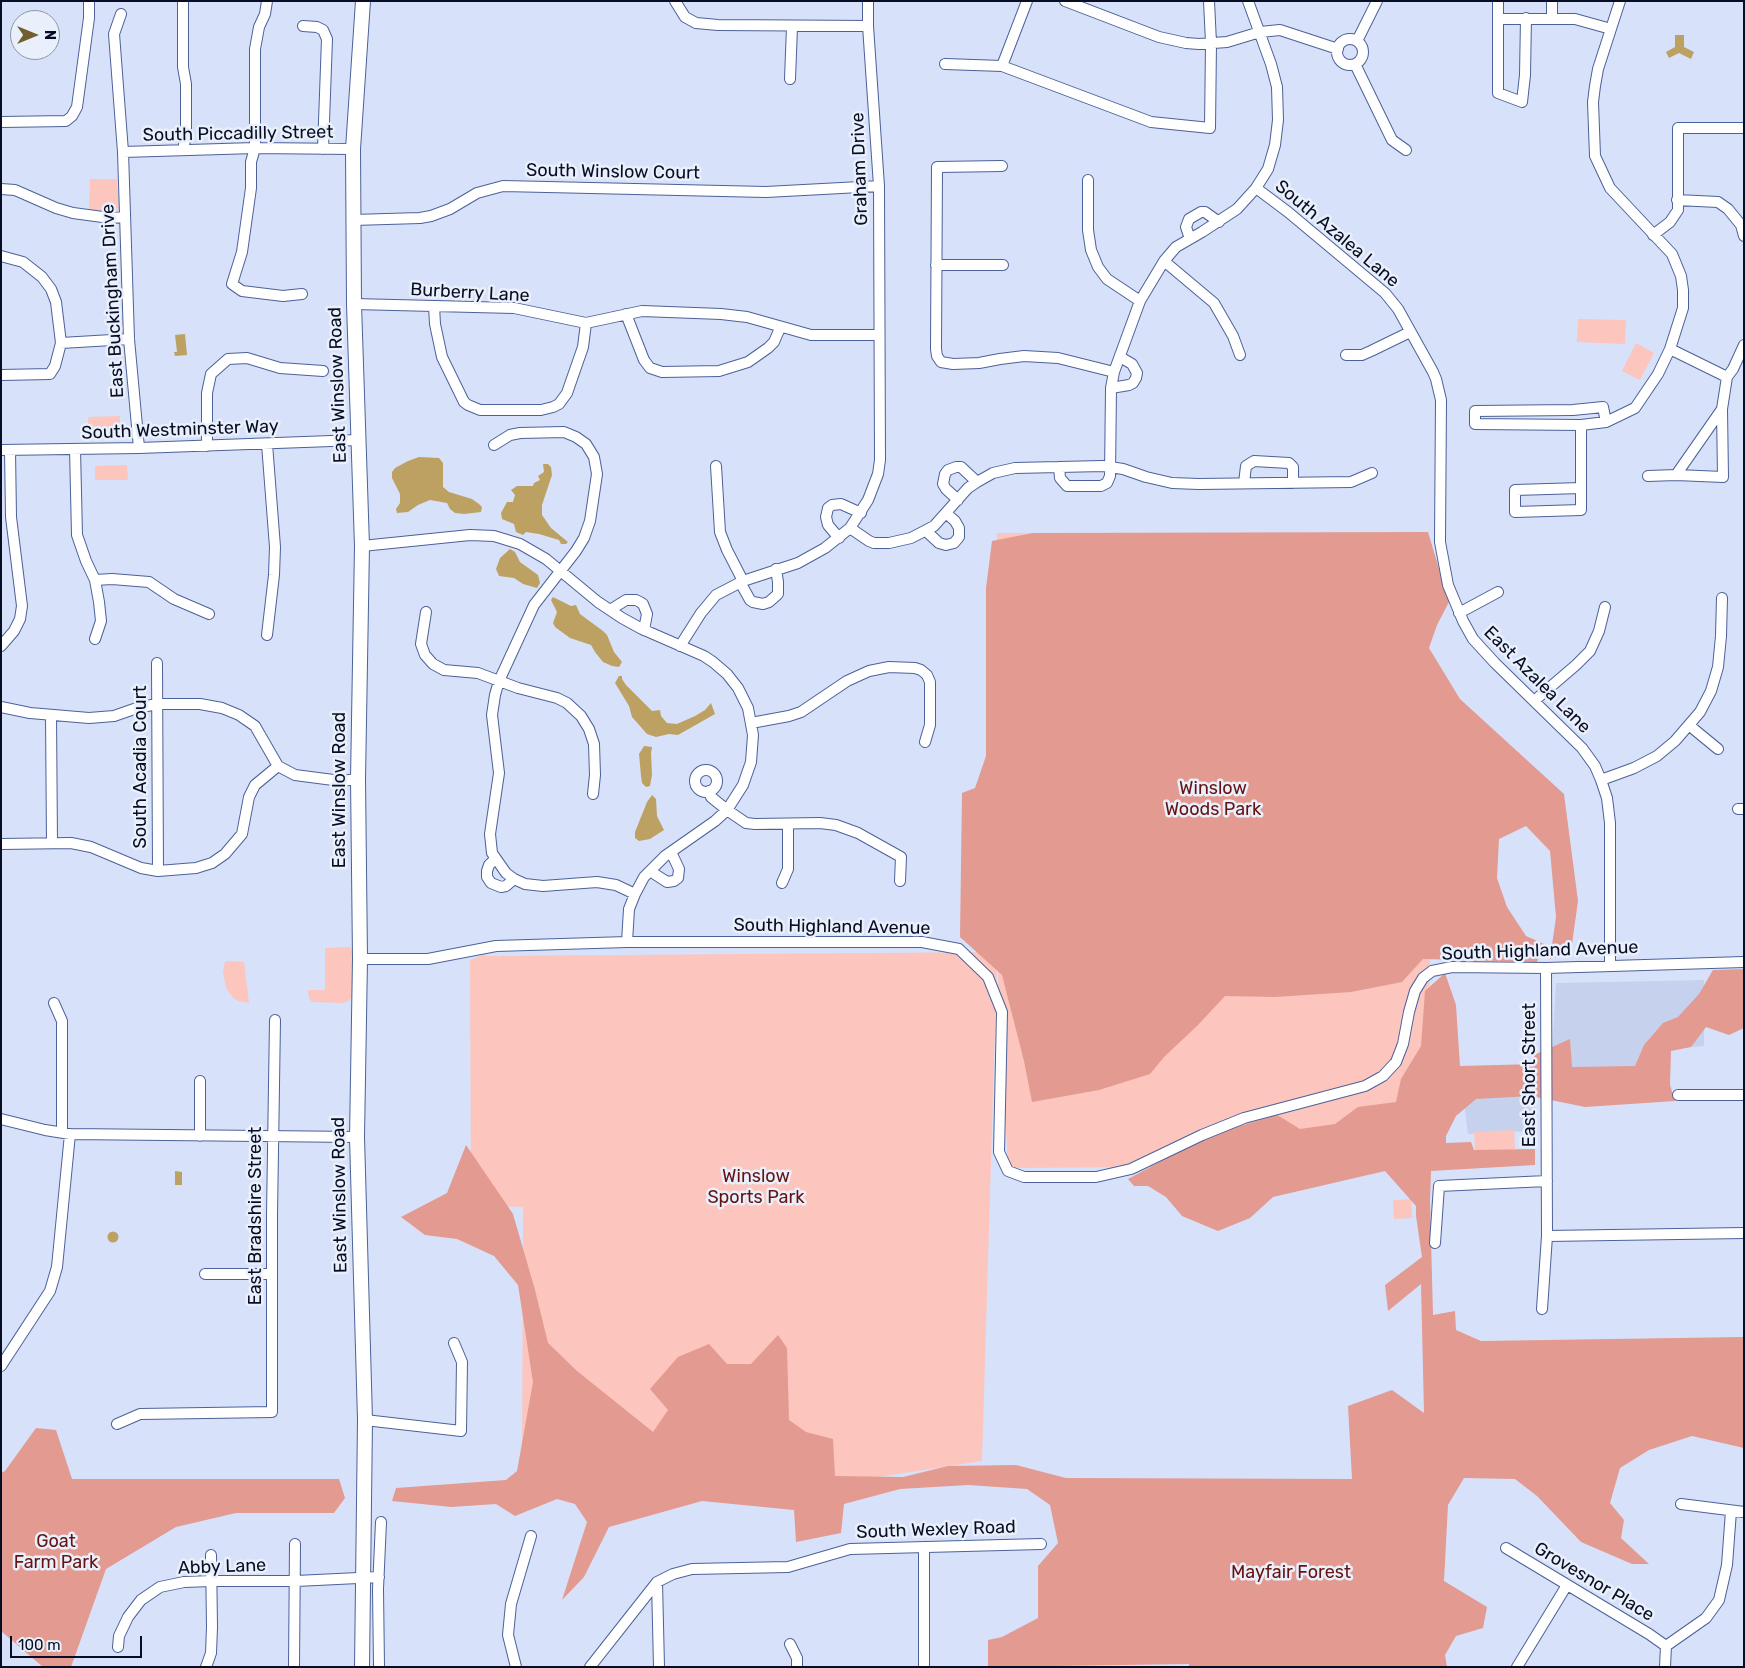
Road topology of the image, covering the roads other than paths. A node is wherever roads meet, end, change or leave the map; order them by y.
1 (88, 1) edge
2 (183, 1) edge
3 (267, 1) edge
4 (363, 1) edge
5 (675, 1) edge
6 (868, 1) edge
7 (1027, 1) edge
8 (1065, 1) edge
9 (1209, 1) edge
10 (1248, 1) edge
11 (1377, 1) edge
12 (1498, 1) edge
13 (1552, 1) edge
14 (1620, 1) edge
15 (121, 14) dead end
16 (1526, 18) junction
17 (1552, 18) junction
18 (1498, 19) junction
19 (303, 26) dead end
20 (868, 26) junction
21 (792, 27) junction
22 (1611, 29) junction
23 (1260, 32) junction
24 (1357, 41) junction
25 (1211, 43) junction
26 (1338, 49) junction
27 (944, 64) dead end
28 (1355, 64) junction
29 (1002, 66) junction
30 (790, 79) dead end
31 (1, 122) edge
32 (1744, 128) edge
33 (255, 148) junction
34 (323, 149) junction
35 (353, 149) junction
36 (183, 150) junction
37 (1406, 150) dead end
38 (123, 152) junction
39 (1002, 166) dead end
40 (1088, 180) dead end
41 (879, 186) junction
42 (1256, 188) junction
43 (1, 189) edge
44 (1677, 200) junction
45 (124, 217) junction
46 (353, 220) junction
47 (1219, 222) junction
48 (1653, 235) junction
49 (1744, 236) edge
50 (1190, 239) junction
51 (1, 256) edge
52 (1164, 261) junction
53 (936, 265) junction
54 (1003, 265) dead end
55 (302, 294) dead end
56 (1140, 301) junction
57 (354, 304) junction
58 (434, 306) junction
59 (626, 314) junction
60 (586, 324) junction
61 (780, 328) junction
62 (1410, 332) junction
63 (879, 335) junction
64 (128, 339) junction
65 (61, 343) junction
66 (1744, 345) edge
67 (1670, 349) junction
68 (1240, 355) dead end
69 (1346, 355) dead end
70 (1120, 357) junction
71 (323, 370) dead end
72 (1114, 372) junction
73 (1, 375) edge
74 (1727, 377) junction
75 (1111, 388) junction
76 (1722, 409) junction
77 (1606, 422) junction
78 (1581, 425) junction
79 (359, 440) junction
80 (267, 444) junction
81 (494, 445) dead end
82 (207, 446) junction
83 (139, 448) junction
84 (75, 449) junction
85 (6, 450) edge
86 (716, 466) dead end
87 (1059, 467) junction
88 (1110, 467) junction
89 (1372, 474) dead end
90 (1676, 475) junction
91 (1648, 476) dead end
92 (977, 482) junction
93 (1244, 483) junction
94 (1293, 483) junction
95 (1581, 488) junction
96 (958, 500) junction
97 (861, 513) junction
98 (947, 514) junction
99 (850, 528) junction
100 (926, 531) junction
101 (839, 538) junction
102 (362, 546) junction
103 (776, 569) junction
104 (561, 572) junction
105 (95, 580) junction
106 (741, 581) junction
107 (1498, 592) dead end
108 (1722, 598) dead end
109 (1605, 607) dead end
110 (610, 610) junction
111 (426, 612) dead end
112 (1459, 613) junction
113 (209, 614) dead end
114 (644, 630) junction
115 (267, 635) dead end
116 (95, 638) dead end
117 (1, 646) edge
118 (680, 646) junction
119 (157, 663) dead end
120 (499, 681) junction
121 (1534, 701) junction
122 (157, 704) junction
123 (1, 707) edge
124 (51, 715) junction
125 (751, 723) junction
126 (1690, 726) junction
127 (925, 742) dead end
128 (1718, 749) dead end
129 (278, 766) junction
130 (358, 779) junction
131 (1601, 780) junction
132 (709, 791) dead end
133 (592, 794) dead end
134 (727, 810) junction
135 (788, 824) junction
136 (52, 843) junction
137 (1, 844) edge
138 (671, 852) junction
139 (496, 859) junction
140 (158, 871) junction
141 (650, 871) junction
142 (514, 879) junction
143 (900, 881) dead end
144 (782, 883) dead end
145 (635, 894) junction
146 (627, 942) junction
147 (360, 959) junction
148 (1744, 962) edge
149 (1610, 966) junction
150 (1546, 968) junction
151 (54, 1003) dead end
152 (275, 1020) dead end
153 (200, 1081) dead end
154 (1678, 1095) dead end
155 (1744, 1095) edge
156 (1, 1119) edge
157 (66, 1133) junction
158 (200, 1136) junction
159 (272, 1137) junction
160 (357, 1137) junction
161 (1547, 1181) junction
162 (1744, 1233) edge
163 (1547, 1236) junction
164 (1435, 1243) dead end
165 (206, 1274) dead end
166 (272, 1274) junction
167 (1542, 1309) dead end
168 (454, 1343) dead end
169 (2, 1364) edge
170 (365, 1420) junction
171 (117, 1424) dead end
172 (1681, 1504) dead end
173 (1731, 1510) junction
174 (1744, 1512) edge
175 (381, 1522) dead end
176 (531, 1536) dead end
177 (295, 1544) dead end
178 (1041, 1544) dead end
179 (924, 1547) junction
180 (1506, 1548) dead end
181 (211, 1556) dead end
182 (379, 1577) junction
183 (362, 1578) junction
184 (212, 1581) junction
185 (296, 1581) junction
186 (657, 1582) junction
187 (1567, 1585) junction
188 (790, 1644) dead end
189 (1666, 1646) junction
190 (118, 1647) dead end
191 (206, 1667) edge
192 (294, 1667) edge
193 (362, 1667) edge
194 (379, 1667) edge
195 (516, 1667) edge
196 (590, 1667) edge
197 (659, 1667) edge
198 (797, 1667) edge
199 (924, 1667) edge
200 (1517, 1667) edge
201 (1665, 1667) edge

1 - 31 street
2 - 36 street
3 - 33 street
4 - 35 main road, East Winslow Road
5 - 21 street
6 - 20 street, Graham Drive
7 - 29 street
8 - 25 street
9 - 25 street
10 - 23 street
11 - 24 street
12 - 18 street
13 - 17 street
14 - 22 street
15 - 38 street, East Buckingham Drive
16 - 17 street
16 - 18 street
16 - 18 street
17 - 22 street
19 - 34 street
20 - 21 street
20 - 41 street, Graham Drive
21 - 30 street
22 - 48 street
23 - 25 street
23 - 26 street
23 - 42 street
24 - 26 street
24 - 28 street
25 - 29 street
26 - 28 street
27 - 29 street
28 - 37 street
32 - 44 street
33 - 34 street, South Piccadilly Street
33 - 36 street, South Piccadilly Street
33 - 55 street
34 - 35 street, South Piccadilly Street
35 - 46 main road, East Winslow Road
36 - 38 street, South Piccadilly Street
38 - 45 street, East Buckingham Drive
39 - 53 street
40 - 56 street
41 - 46 street, South Winslow Court
41 - 63 street, Graham Drive
42 - 47 street
42 - 62 street, South Azalea Lane
43 - 45 street
44 - 48 street
44 - 49 street
45 - 64 street, East Buckingham Drive
46 - 57 main road, East Winslow Road
47 - 50 street
47 - 50 street
48 - 67 street
50 - 52 street
51 - 65 street
52 - 56 street
52 - 68 street
53 - 54 street
53 - 72 street
56 - 70 street
57 - 58 street, Burberry Lane
57 - 79 main road, East Winslow Road
58 - 60 street, Burberry Lane
58 - 60 street
59 - 60 street, Burberry Lane
59 - 61 street, Burberry Lane
59 - 61 street
61 - 63 street, Burberry Lane
62 - 69 street
62 - 112 street, East Azalea Lane
63 - 97 street, Graham Drive
64 - 65 street
64 - 83 street, East Buckingham Drive
65 - 73 street
66 - 74 street
67 - 74 street
67 - 77 street
70 - 72 street
70 - 75 street
71 - 82 street
72 - 75 street
74 - 76 street
75 - 88 street
76 - 90 street
76 - 90 street
77 - 78 street
77 - 78 street
78 - 95 street
79 - 80 street, South Westminster Way
79 - 102 main road, East Winslow Road
80 - 82 street, South Westminster Way
80 - 115 street
81 - 104 street
82 - 83 street, South Westminster Way
83 - 84 street, South Westminster Way
84 - 85 street, South Westminster Way
84 - 105 street
85 - 117 street
86 - 106 street
87 - 88 street
87 - 88 street
87 - 92 street
88 - 93 street
89 - 94 street
90 - 91 street
92 - 96 street
92 - 96 street
93 - 94 street
93 - 94 street
95 - 95 street
96 - 98 street
97 - 99 street, Graham Drive
97 - 101 street
98 - 100 street
98 - 100 street
99 - 100 street
99 - 101 street, Graham Drive
101 - 103 street, Graham Drive
102 - 104 street
102 - 130 main road, East Winslow Road
103 - 106 street, Graham Drive
103 - 106 street
104 - 110 street
104 - 120 street
105 - 113 street
105 - 116 street
106 - 118 street, Graham Drive
107 - 112 street
108 - 126 street
109 - 121 street
110 - 114 street
110 - 114 street
111 - 120 street
112 - 121 street, East Azalea Lane
114 - 118 street
118 - 125 street
119 - 122 street, South Acadia Court
120 - 133 street
120 - 139 street
121 - 131 street, East Azalea Lane
122 - 124 street
122 - 129 street
122 - 140 street, South Acadia Court
123 - 124 street
124 - 136 street
125 - 127 street
125 - 134 street
126 - 128 street
126 - 131 street
129 - 130 street
129 - 140 street
130 - 147 main road, East Winslow Road
131 - 149 street, East Azalea Lane
132 - 134 street
134 - 135 street
134 - 138 street
135 - 143 street
135 - 144 street
136 - 137 street
136 - 140 street
138 - 141 street
138 - 141 street
139 - 142 street
139 - 142 street
141 - 145 street
142 - 145 street
145 - 146 street
146 - 147 street, South Highland Avenue
146 - 150 street, South Highland Avenue
147 - 160 main road, East Winslow Road
148 - 149 street, South Highland Avenue
149 - 150 street, South Highland Avenue
150 - 161 street, East Short Street
151 - 157 street
152 - 159 street, East Bradshire Street
153 - 158 street
154 - 155 street
156 - 157 street
157 - 158 street
157 - 169 street
158 - 159 street
159 - 160 street
159 - 166 street, East Bradshire Street
160 - 170 main road, East Winslow Road
161 - 163 street, East Short Street
161 - 164 street
162 - 163 street
163 - 167 street, East Short Street
165 - 166 street
166 - 171 street, East Bradshire Street
168 - 170 street
170 - 183 main road, East Winslow Road
172 - 173 street
173 - 174 street
173 - 189 street
175 - 182 street
176 - 195 street
177 - 185 street
178 - 179 street, South Wexley Road
179 - 186 street, South Wexley Road
179 - 199 street
180 - 187 street, Grovesnor Place
181 - 184 street
182 - 183 street
182 - 194 street
183 - 185 street, Abby Lane
183 - 193 main road, East Winslow Road
184 - 185 street, Abby Lane
184 - 190 street, Abby Lane
184 - 191 street
185 - 192 street
186 - 196 street
186 - 197 street
187 - 189 street, Grovesnor Place
187 - 200 street
188 - 198 street
189 - 201 street

